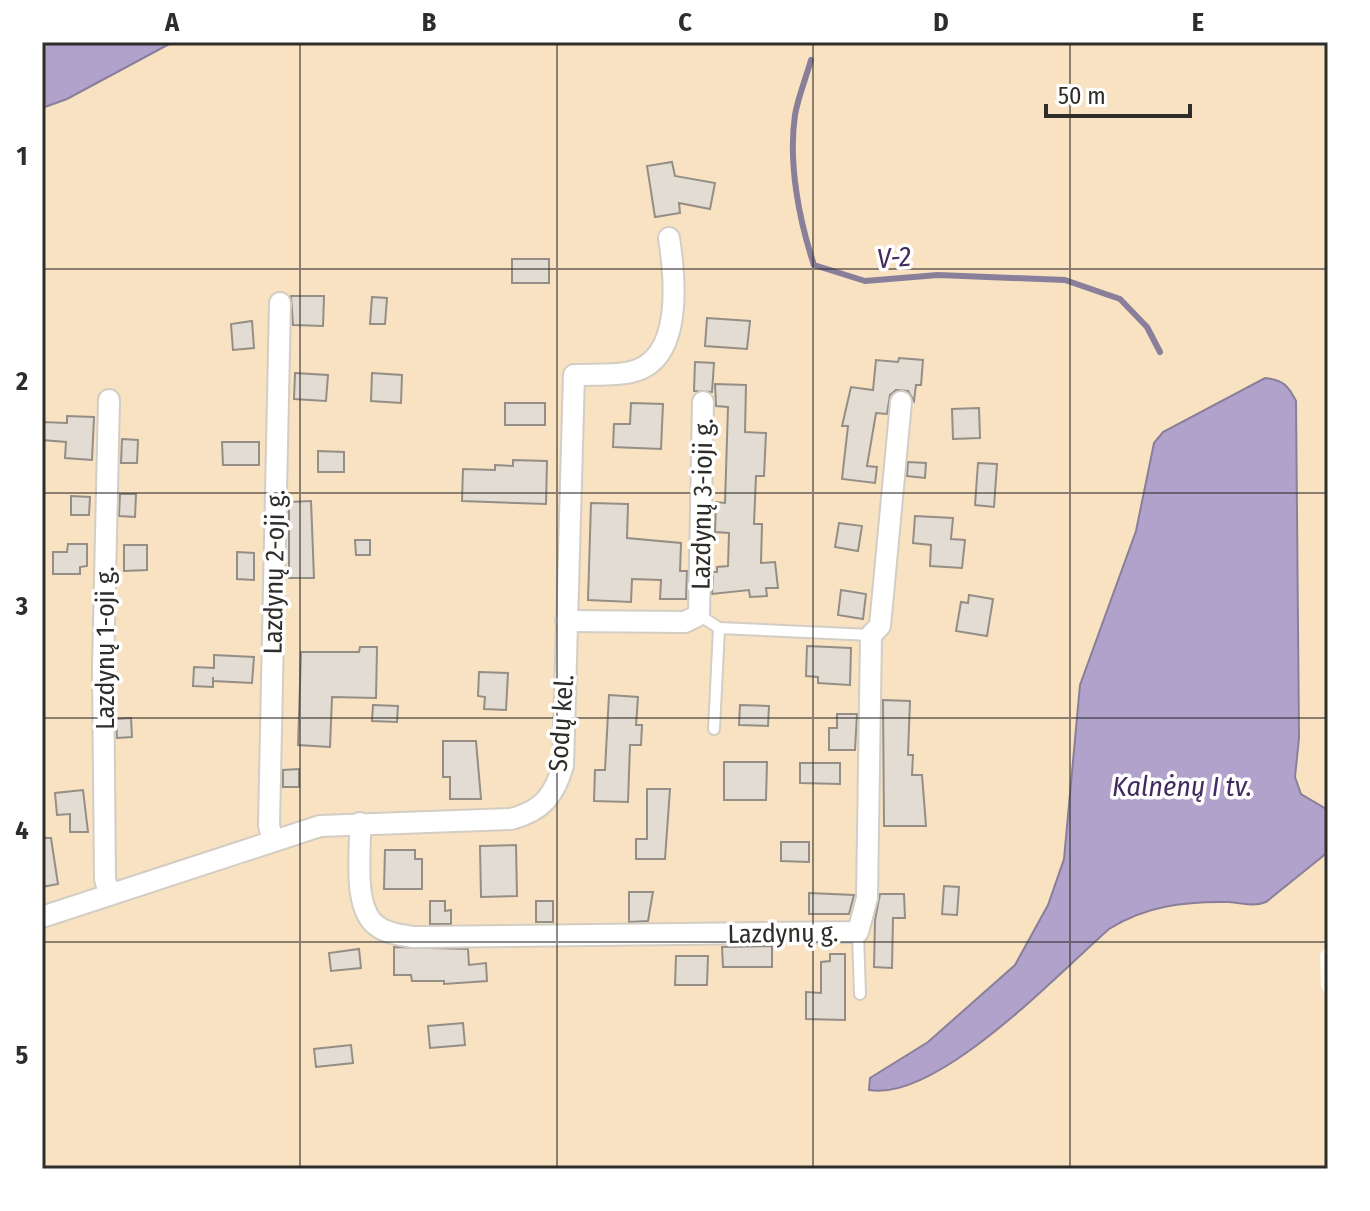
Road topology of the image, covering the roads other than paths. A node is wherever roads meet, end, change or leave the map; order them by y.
1 (669, 238) dead end
2 (280, 303) dead end
3 (109, 400) dead end
4 (703, 402) dead end
5 (901, 402) dead end
6 (699, 615) junction
7 (566, 621) junction
8 (719, 628) junction
9 (871, 635) junction
10 (714, 729) dead end
11 (360, 823) junction
12 (272, 839) junction
13 (109, 894) junction
14 (42, 917) edge
15 (858, 932) junction
16 (860, 994) dead end

1 - 7 street, Sodų kel.
2 - 12 street, Lazdynų 2-oji g.
3 - 13 street, Lazdynų 1-oji g.
4 - 6 street, Lazdynų 3-ioji g.
5 - 9 street, Lazdynų g.
6 - 7 street, Lazdynų 3-ioji g.
6 - 8 lane
7 - 11 street, Sodų kel.
8 - 9 lane
8 - 10 lane
9 - 15 street, Lazdynų g.
11 - 12 street, Sodų kel.
11 - 15 street, Lazdynų g.
12 - 13 street, Sodų kel.
13 - 14 street, Sodų kel.
15 - 16 lane

